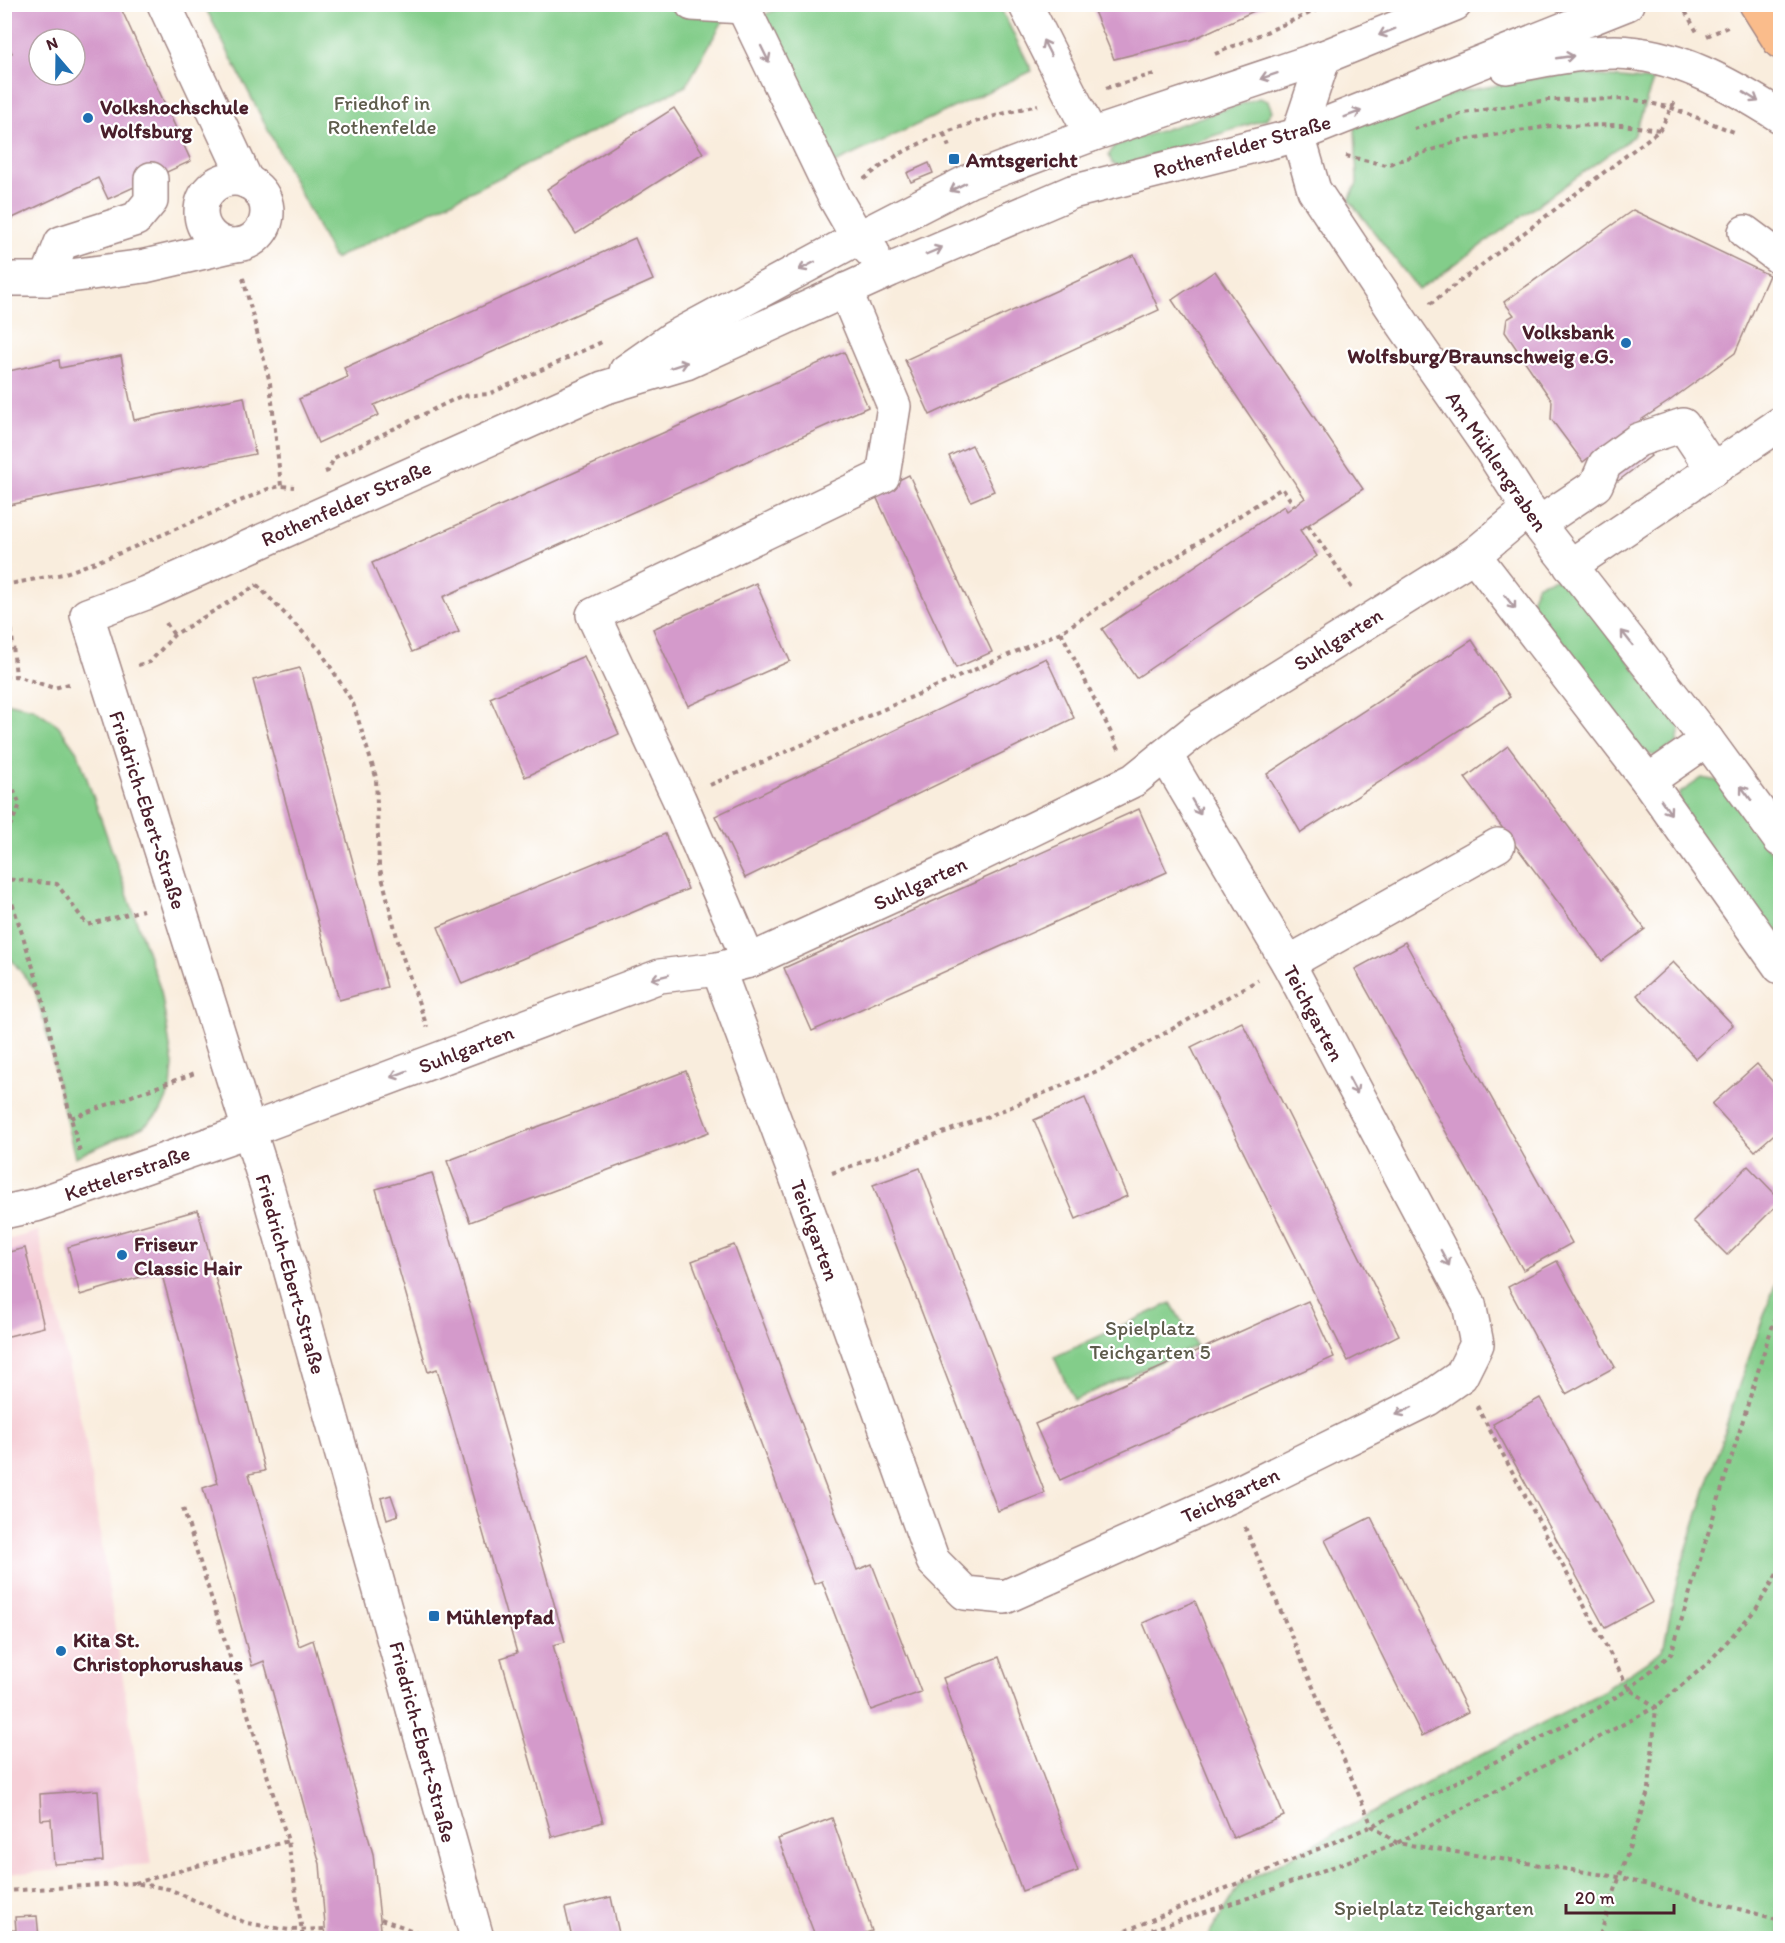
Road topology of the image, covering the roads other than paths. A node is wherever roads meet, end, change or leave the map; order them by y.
1 (164, 4) edge
2 (692, 4) edge
3 (1025, 4) edge
4 (1627, 4) edge
5 (1756, 4) edge
6 (746, 6) edge
7 (1449, 6) edge
8 (1780, 42) edge
9 (1324, 57) junction
10 (1457, 73) junction
11 (1780, 116) edge
12 (1091, 135) junction
13 (1298, 135) junction
14 (151, 179) dead end
15 (247, 182) junction
16 (1072, 192) junction
17 (1745, 232) dead end
18 (858, 238) junction
19 (235, 245) junction
20 (1780, 258) edge
21 (890, 270) junction
22 (4, 279) edge
23 (47, 279) junction
24 (845, 290) junction
25 (603, 388) junction
26 (1780, 424) edge
27 (1713, 470) junction
28 (1533, 517) junction
29 (1474, 555) junction
30 (1570, 566) junction
31 (87, 615) joint
32 (1707, 740) junction
33 (1166, 756) junction
34 (1648, 781) junction
35 (1780, 840) edge
36 (1498, 845) dead end
37 (1288, 963) junction
38 (733, 965) junction
39 (1780, 968) edge
40 (250, 1130) junction
41 (4, 1212) edge
42 (477, 1938) edge

1 - 15 street
2 - 6 street
12 -> 3 street
4 - 10 street, Rothenfelder Straße
5 - 8 main road
6 -> 18 street
7 -> 9 street, Rothenfelder Straße
9 -> 12 street, Rothenfelder Straße
9 - 13 street
10 -> 11 street
13 -> 10 street, Rothenfelder Straße
12 - 16 street
12 -> 18 street, Rothenfelder Straße
13 - 16 street, Rothenfelder Straße
13 - 28 street, Am Mühlengraben
14 - 23 street
15 - 19 street
15 - 19 street
21 -> 16 street, Rothenfelder Straße
17 - 20 street
18 - 21 street
18 -> 25 street, Rothenfelder Straße
19 - 23 street
21 - 24 street, Rothenfelder Straße
22 - 23 street
25 -> 24 street, Rothenfelder Straße
24 - 38 street, Teichgarten
25 - 31 street, Rothenfelder Straße
26 - 27 street
27 - 28 street, Suhlgarten
27 - 30 street
28 - 29 street, Suhlgarten
28 - 30 street, Am Mühlengraben
29 - 33 street, Suhlgarten
29 -> 34 street
32 -> 30 street, Am Mühlengraben
31 - 40 street, Friedrich-Ebert-Straße
32 - 34 street
35 -> 32 street, Am Mühlengraben
33 -> 37 street, Teichgarten
33 - 38 street, Suhlgarten
34 -> 39 street
36 - 37 street
37 -> 38 street, Teichgarten
38 -> 40 street, Suhlgarten
40 - 41 street, Kettelerstraße
40 - 42 street, Friedrich-Ebert-Straße

